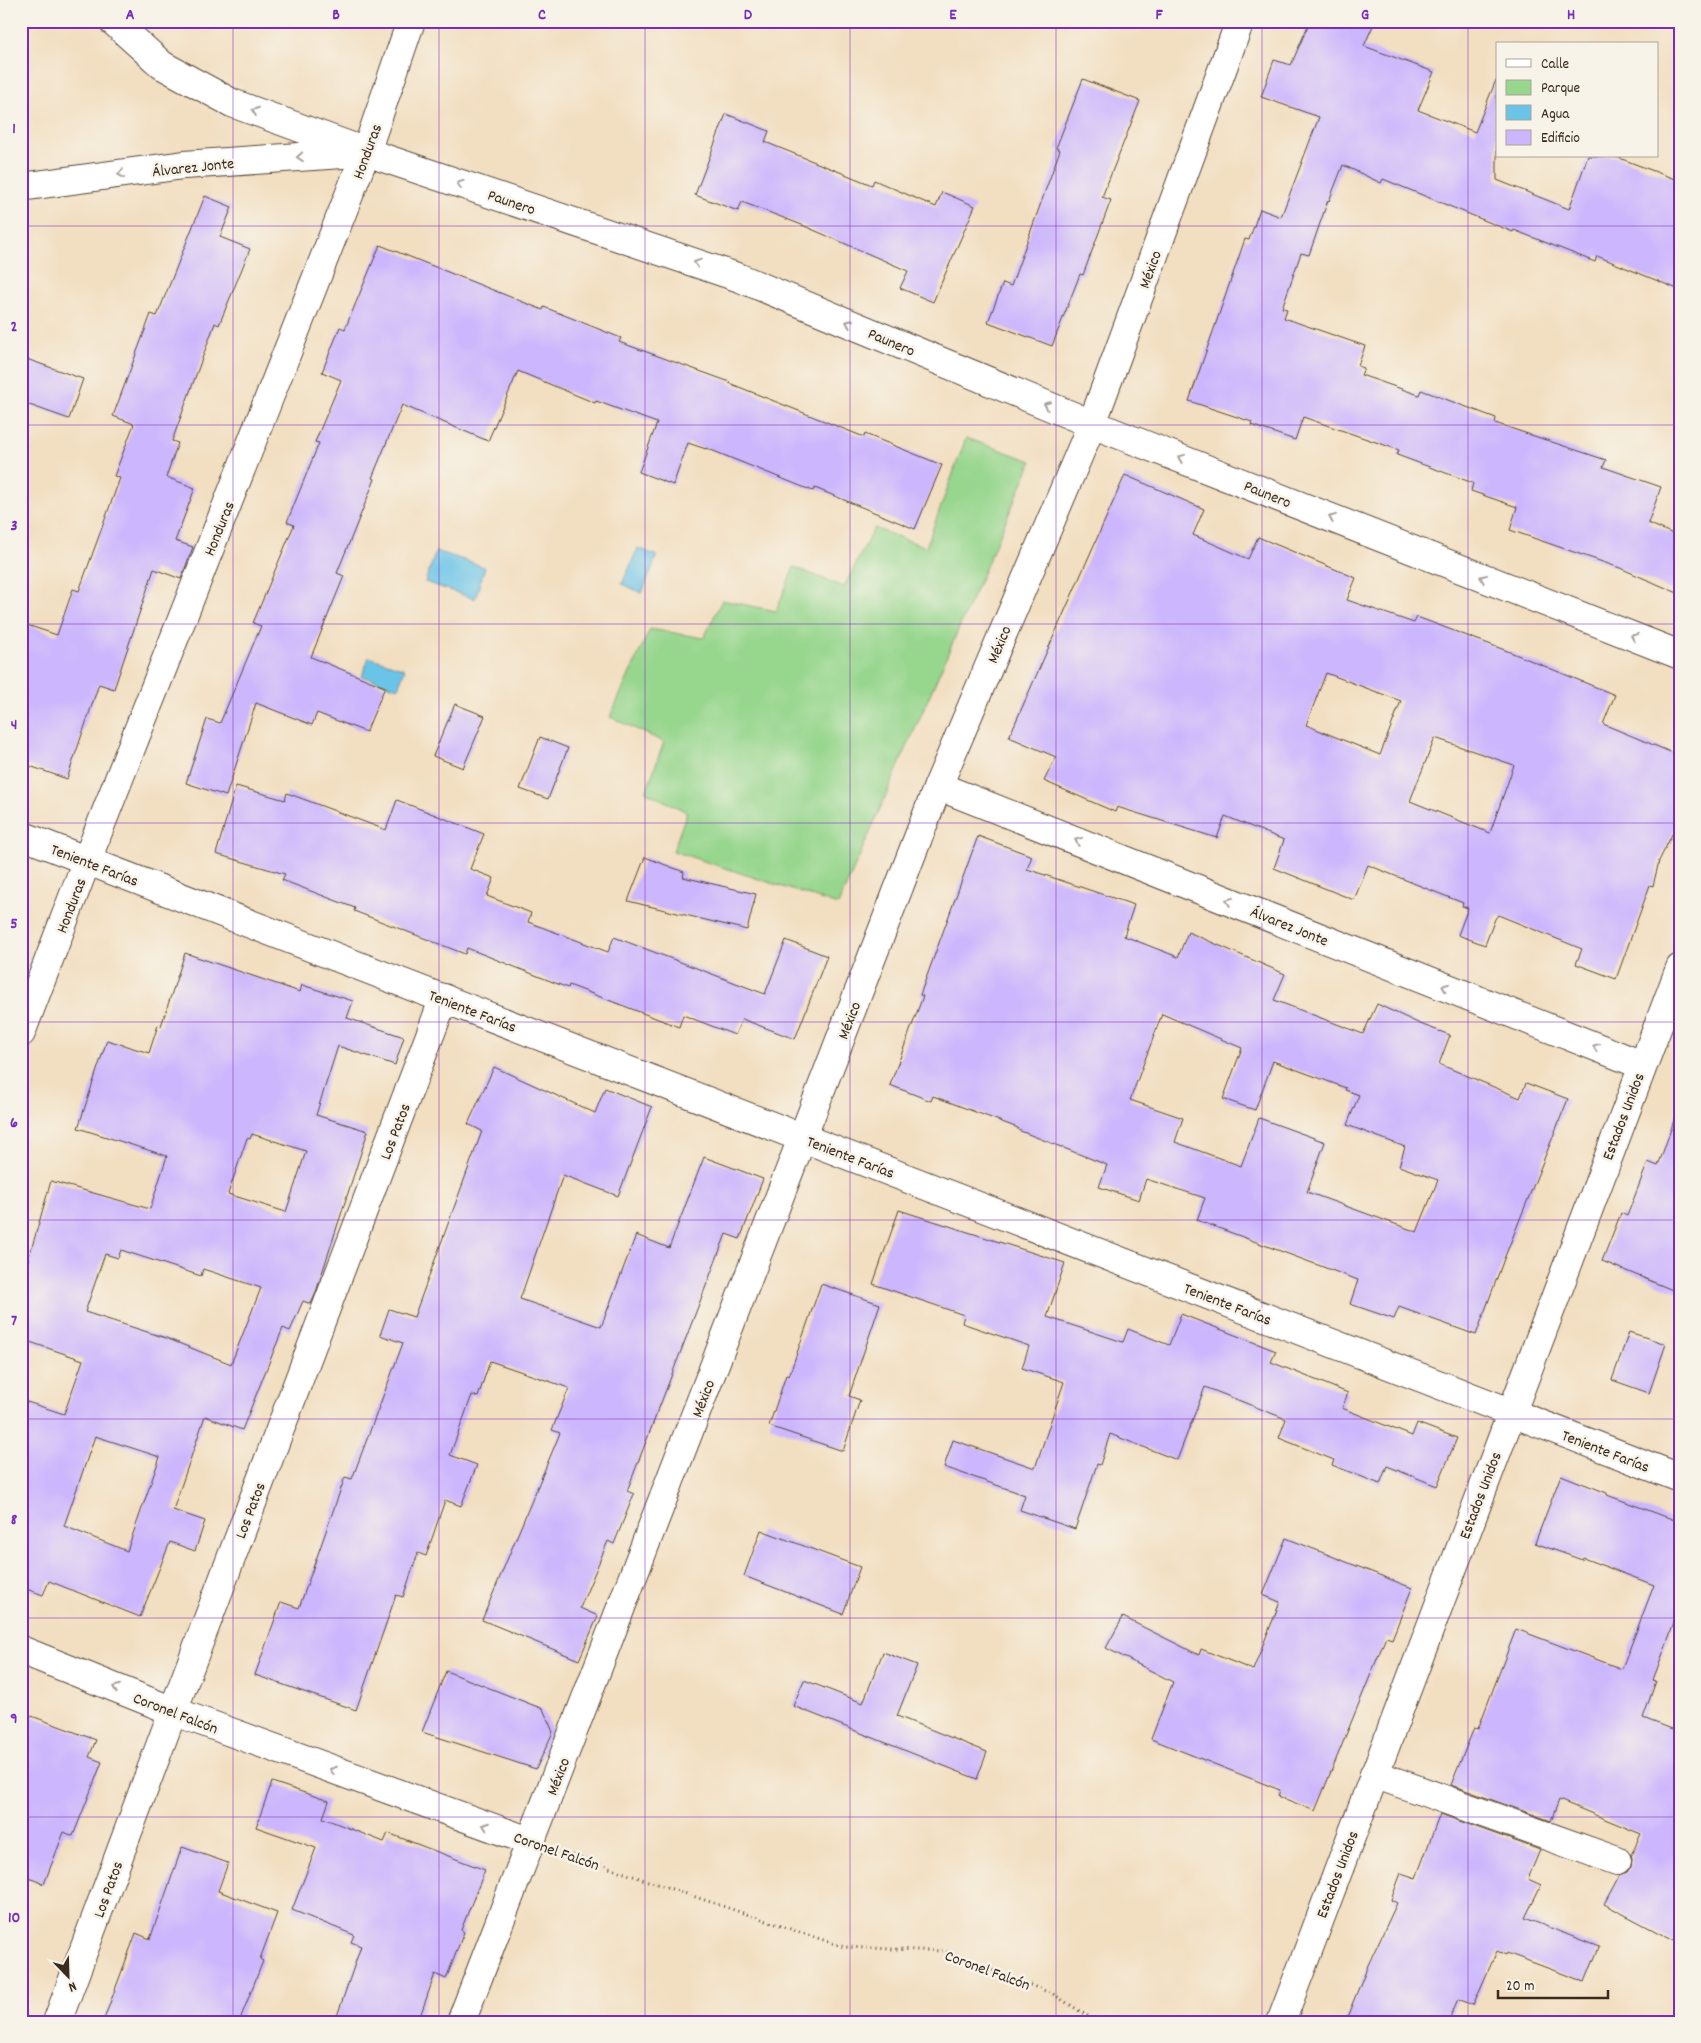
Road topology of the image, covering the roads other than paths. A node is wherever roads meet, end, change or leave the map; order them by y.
1 (113, 21) edge
2 (411, 21) edge
3 (1240, 21) edge
4 (366, 152) junction
5 (21, 187) edge
6 (1092, 424) junction
7 (1680, 655) edge
8 (938, 786) junction
9 (21, 835) edge
10 (87, 860) junction
11 (1680, 968) edge
12 (444, 998) junction
13 (21, 1033) edge
14 (1642, 1065) junction
15 (803, 1137) junction
16 (1510, 1413) junction
17 (1680, 1478) edge
18 (21, 1650) edge
19 (173, 1711) junction
20 (1374, 1774) junction
21 (532, 1842) junction
22 (1617, 1861) dead end
23 (57, 2022) edge
24 (461, 2022) edge
25 (1280, 2022) edge

4 -> 1 street, Paunero
2 - 4 street, Honduras
3 - 6 street, México
4 -> 5 street, Álvarez Jonte
6 -> 4 street, Paunero
4 - 10 street, Honduras
7 -> 6 street, Paunero
6 - 8 street, México
14 -> 8 street, Álvarez Jonte
8 - 15 street, México
9 - 10 street, Teniente Farías
10 - 12 street, Teniente Farías
10 - 13 street, Honduras
11 - 14 street, Estados Unidos
12 - 15 street, Teniente Farías
12 - 19 street, Los Patos
14 - 16 street, Estados Unidos
15 - 16 street, Teniente Farías
15 - 21 street, México
16 - 17 street, Teniente Farías
16 - 20 street, Estados Unidos
19 -> 18 street, Coronel Falcón
21 -> 19 street, Coronel Falcón
19 - 23 street, Los Patos
20 - 22 street
20 - 25 street, Estados Unidos
21 - 24 street, México

